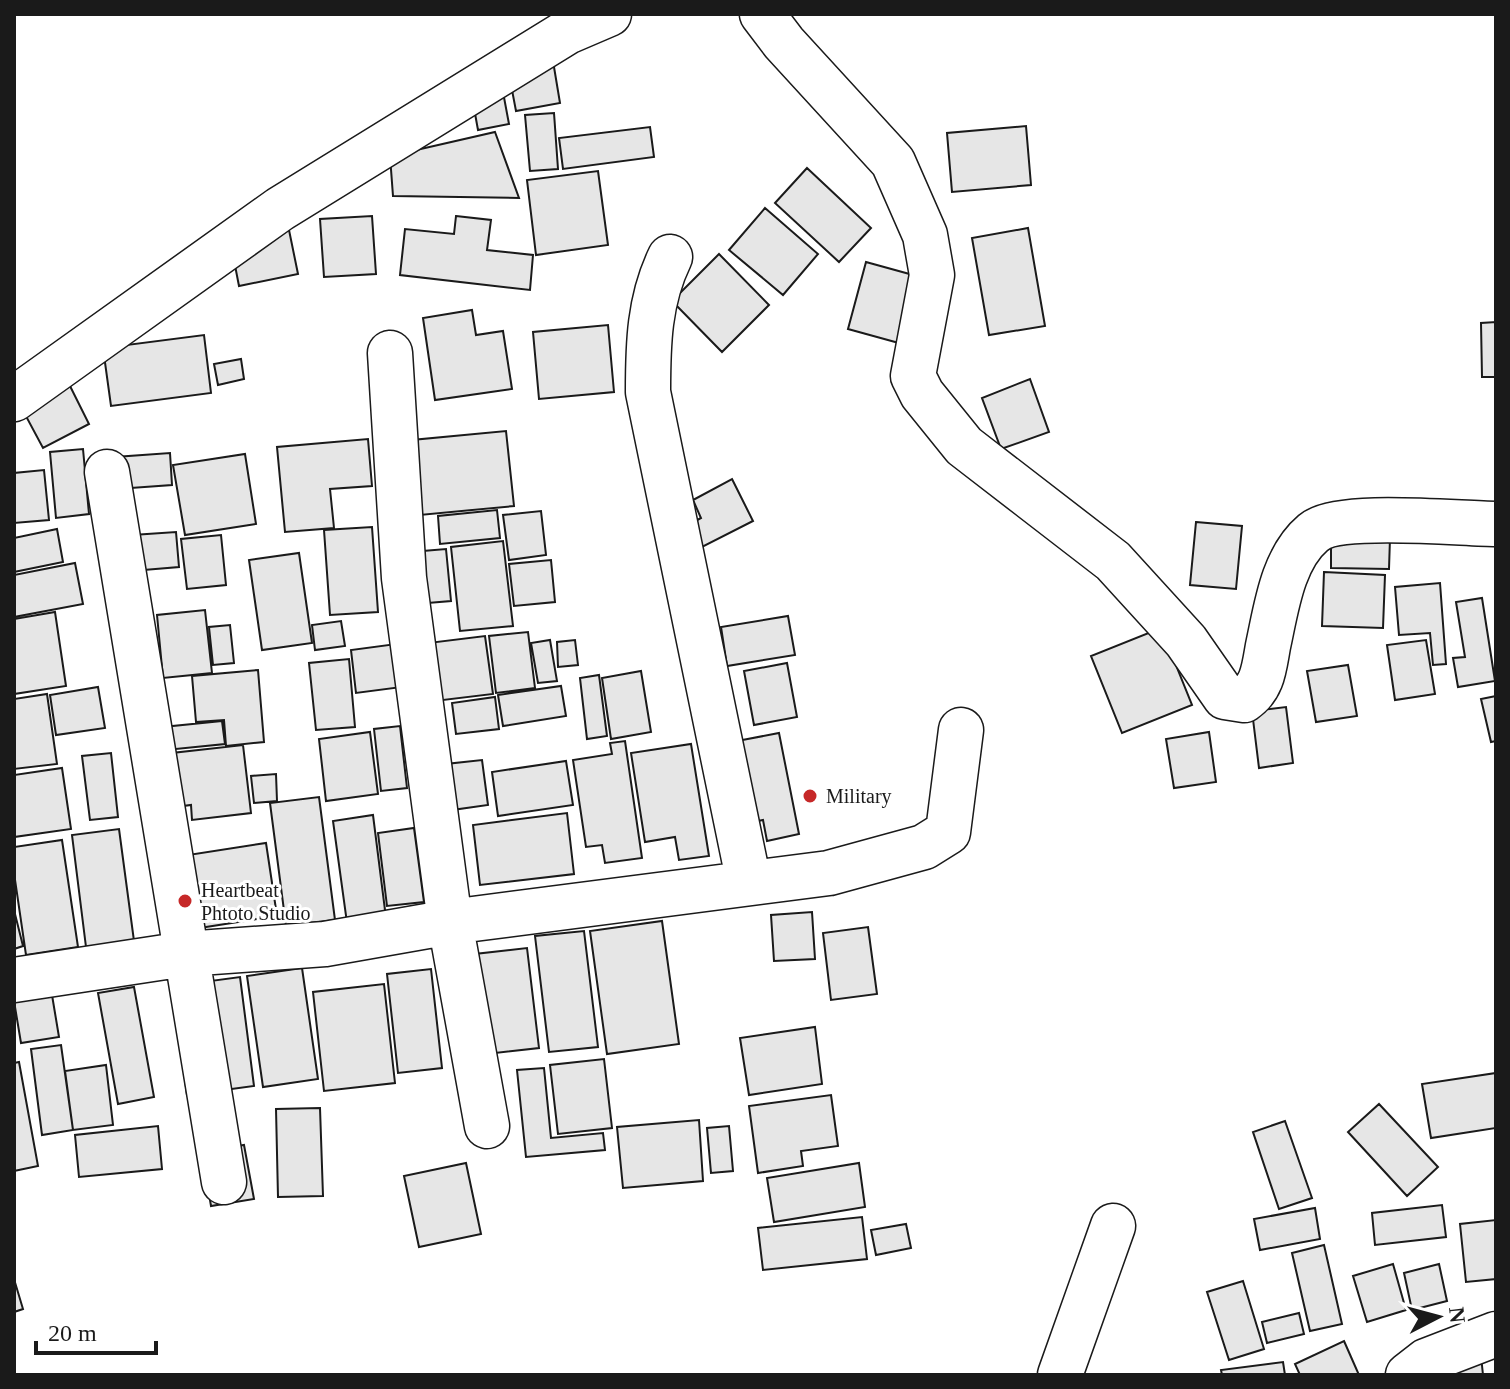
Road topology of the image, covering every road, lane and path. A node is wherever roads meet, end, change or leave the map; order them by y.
1 (609, 14) edge
2 (762, 14) edge
3 (670, 257) dead end
4 (390, 353) dead end
5 (14, 399) edge
6 (107, 472) dead end
7 (1496, 524) edge
8 (961, 730) dead end
9 (749, 883) junction
10 (450, 922) junction
11 (185, 954) junction
12 (14, 980) edge
13 (487, 1126) dead end
14 (224, 1182) dead end
15 (1113, 1226) dead end
16 (1496, 1334) edge
17 (1060, 1375) edge
18 (1408, 1375) edge

1 - 5 street
2 - 7 street
3 - 9 street
4 - 10 street
6 - 11 street
8 - 9 street
9 - 10 street
10 - 11 street
10 - 13 street
11 - 12 street
11 - 14 street
15 - 17 street
16 - 18 street

